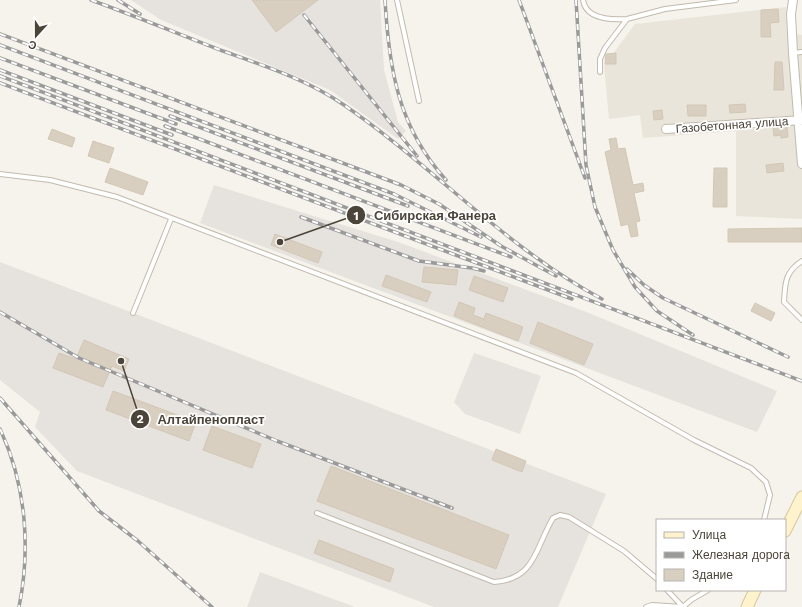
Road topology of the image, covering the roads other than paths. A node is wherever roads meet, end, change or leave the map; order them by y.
1 (398, 0) edge
2 (583, 0) edge
3 (736, 0) edge
4 (793, 0) edge
5 (627, 19) junction
6 (802, 52) edge
7 (793, 53) junction
8 (600, 72) dead end
9 (420, 101) dead end
10 (800, 120) edge
11 (666, 129) dead end
12 (802, 164) edge
13 (0, 174) edge
14 (171, 219) junction
15 (802, 261) edge
16 (133, 313) dead end
17 (802, 320) edge
18 (802, 496) edge
19 (317, 513) dead end
20 (764, 519) edge
21 (786, 529) edge
22 (656, 579) edge
23 (668, 591) edge
24 (706, 591) edge
25 (755, 591) edge
26 (646, 607) edge
27 (683, 607) edge
28 (747, 607) edge

1 - 9 lane
2 - 5 lane
3 - 5 lane
4 - 7 street, Газобетонная улица
5 - 8 lane
6 - 7 lane
7 - 10 street, Газобетонная улица
10 - 11 street, Газобетонная улица
10 - 12 street, Газобетонная улица
13 - 14 lane
14 - 16 lane
14 - 20 lane
15 - 17 lane
18 - 21 main road
19 - 22 lane
23 - 27 lane
24 - 27 lane
25 - 28 main road
26 - 27 lane

